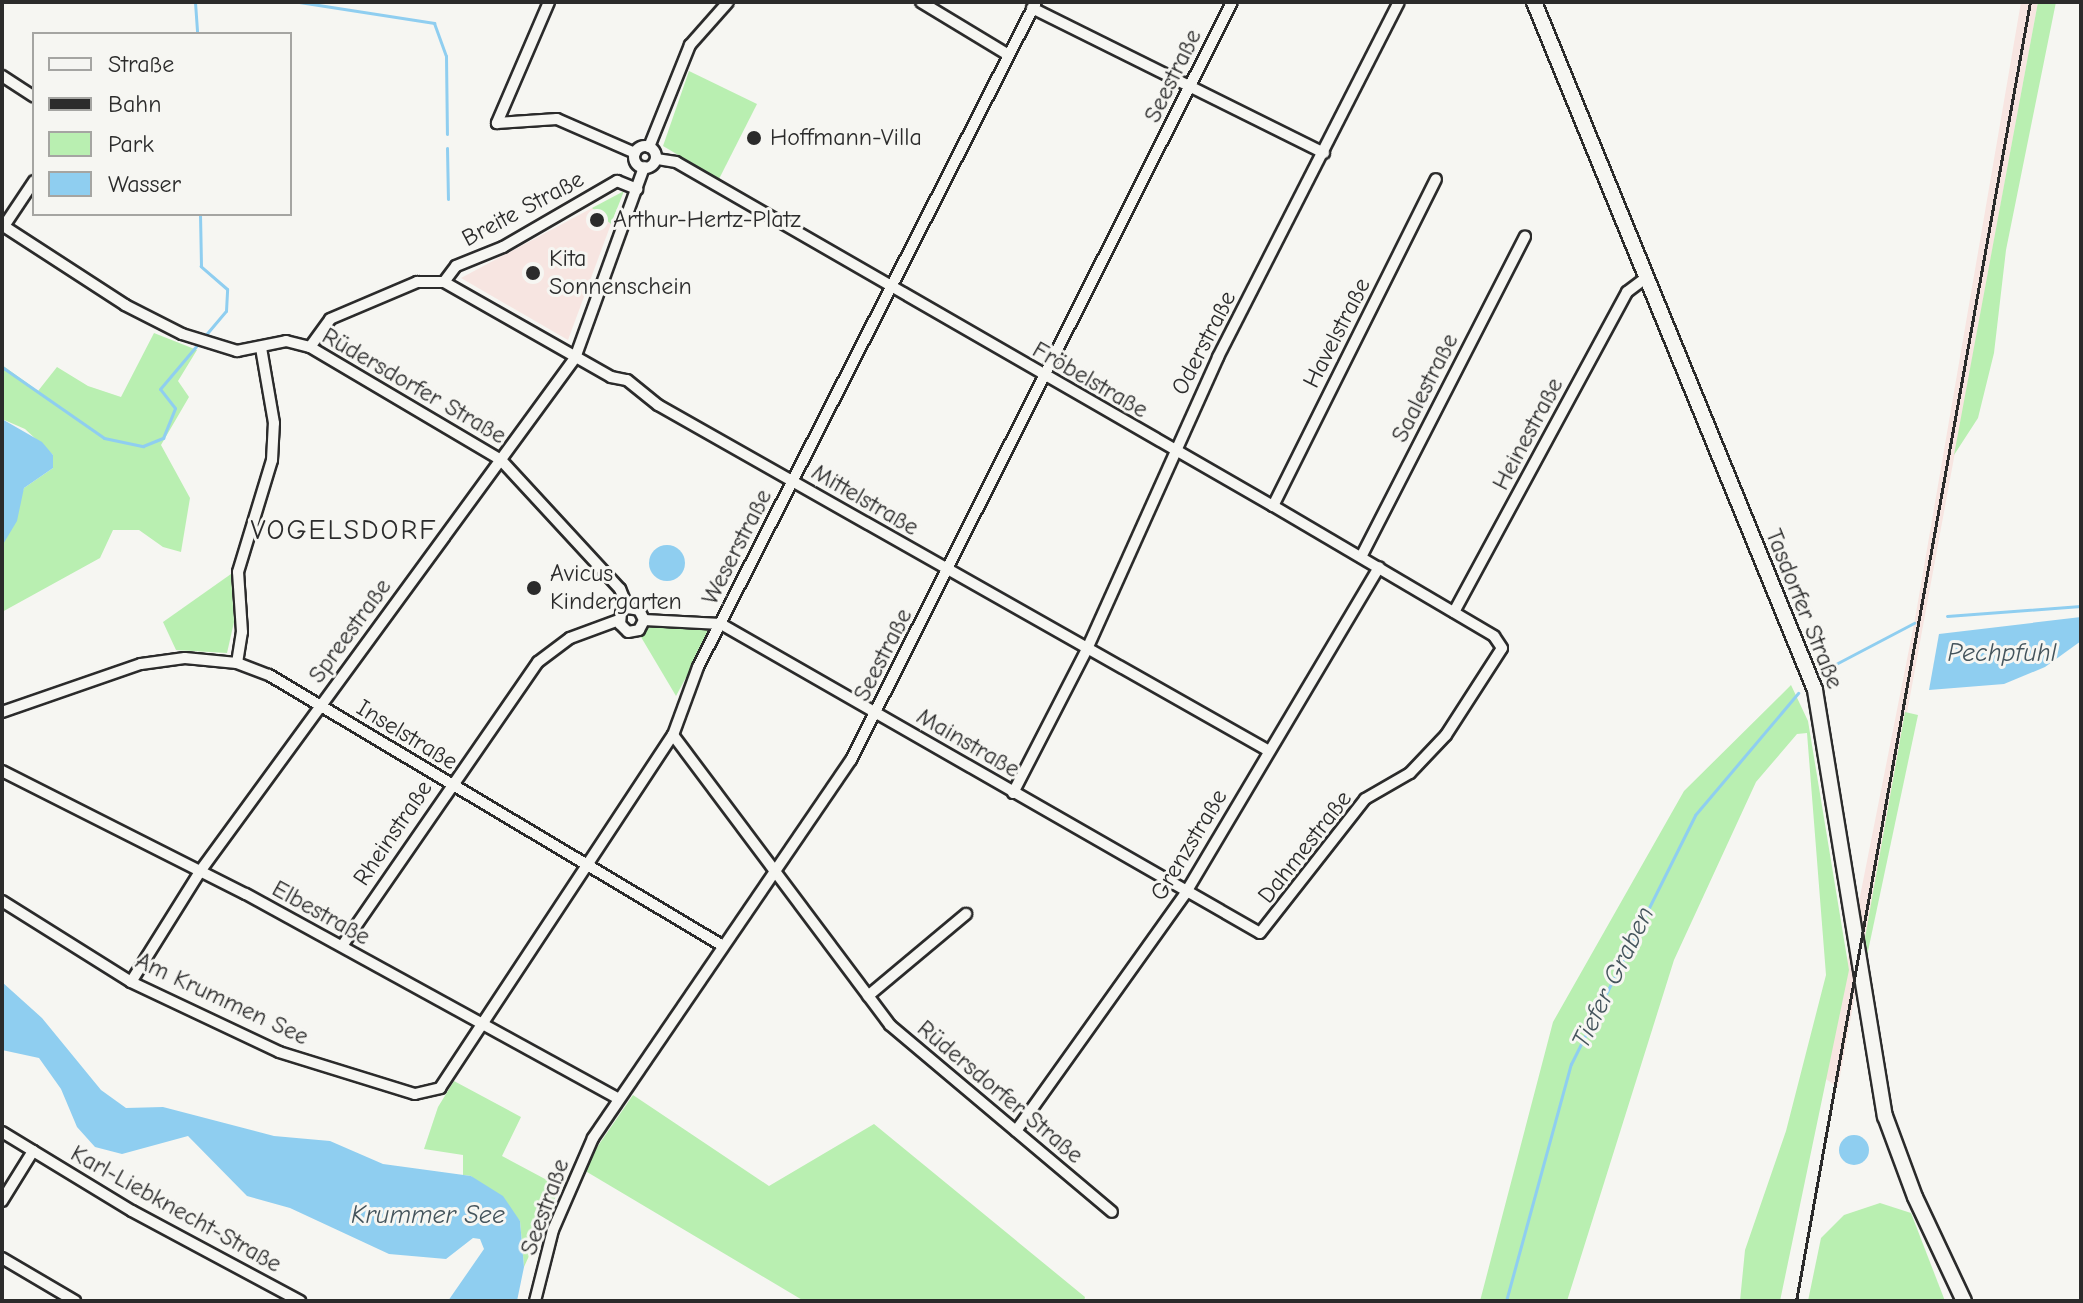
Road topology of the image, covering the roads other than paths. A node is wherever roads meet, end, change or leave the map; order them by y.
1 (549, 2) edge
2 (728, 2) edge
3 (921, 2) edge
4 (1232, 2) edge
5 (1399, 2) edge
6 (1534, 2) edge
7 (1034, 5) edge
8 (1007, 54) junction
9 (2, 76) edge
10 (1190, 86) junction
11 (32, 96) edge
12 (649, 147) junction
13 (635, 153) junction
14 (1324, 153) junction
15 (656, 159) junction
16 (644, 167) junction
17 (1436, 179) dead end
18 (32, 184) edge
19 (637, 189) junction
20 (3, 225) edge
21 (1525, 237) dead end
22 (1643, 280) junction
23 (444, 282) junction
24 (891, 285) junction
25 (310, 347) junction
26 (261, 348) junction
27 (575, 358) junction
28 (1045, 378) junction
29 (1175, 450) junction
30 (501, 460) junction
31 (793, 481) junction
32 (1273, 506) junction
33 (1361, 557) junction
34 (1379, 567) junction
35 (948, 572) junction
36 (628, 608) junction
37 (1454, 612) junction
38 (619, 620) junction
39 (644, 620) junction
40 (721, 624) junction
41 (1502, 642) joint
42 (1087, 649) junction
43 (237, 663) junction
44 (320, 706) junction
45 (2, 712) edge
46 (877, 713) junction
47 (673, 735) junction
48 (1269, 751) junction
49 (2, 771) edge
50 (450, 784) junction
51 (1013, 793) junction
52 (588, 865) junction
53 (778, 868) junction
54 (201, 870) junction
55 (1185, 894) junction
56 (2, 901) edge
57 (966, 914) dead end
58 (1260, 933) joint
59 (342, 946) junction
60 (723, 946) junction
61 (131, 982) junction
62 (868, 996) junction
63 (481, 1023) junction
64 (440, 1088) joint
65 (616, 1097) junction
66 (1016, 1131) junction
67 (2, 1132) edge
68 (33, 1151) junction
69 (2, 1201) edge
70 (1112, 1212) dead end
71 (2, 1258) edge
72 (75, 1301) edge
73 (300, 1301) edge
74 (535, 1301) edge
75 (1964, 1301) edge

1 - 13 street
2 - 12 street
3 - 8 street
4 - 10 street, Seestraße
5 - 14 street, Oderstraße
6 - 22 main road, Tasdorfer Straße
7 - 8 street, Weserstraße
7 - 10 street
8 - 24 street, Weserstraße
9 - 11 street
10 - 14 street
10 - 28 street, Seestraße
12 - 13 street
12 - 15 street
13 - 16 street
14 - 29 street, Oderstraße
15 - 16 street
15 - 24 street, Fröbelstraße
16 - 19 street, Spreestraße
17 - 32 street, Havelstraße
18 - 20 street
19 - 23 street, Breite Straße
19 - 27 street, Spreestraße
20 - 26 street, Rüdersdorfer Straße
21 - 33 street, Saalestraße
22 - 37 street, Heinestraße
22 - 75 main road, Tasdorfer Straße
23 - 25 street
23 - 27 street, Mittelstraße
24 - 28 street, Fröbelstraße
24 - 31 street, Weserstraße
25 - 26 street, Rüdersdorfer Straße
25 - 30 street, Rüdersdorfer Straße
26 - 43 street
27 - 30 street, Spreestraße
27 - 31 street, Mittelstraße
28 - 29 street, Fröbelstraße
28 - 35 street, Seestraße
29 - 32 street, Fröbelstraße
29 - 42 street, Oderstraße
30 - 36 street, Rüdersdorfer Straße
30 - 44 street, Spreestraße
31 - 35 street, Mittelstraße
31 - 40 street, Weserstraße
32 - 33 street, Fröbelstraße
33 - 34 street, Fröbelstraße
34 - 37 street, Fröbelstraße
34 - 48 street, Grenzstraße
35 - 42 street, Mittelstraße
35 - 46 street, Seestraße
36 - 38 street
36 - 39 street
37 - 41 street, Fröbelstraße
38 - 39 street, Mainstraße
38 - 50 street, Rheinstraße
39 - 40 street, Mainstraße
40 - 46 street, Mainstraße
40 - 47 street, Weserstraße
41 - 58 street, Dahmestraße
42 - 48 street, Mittelstraße
42 - 51 street, Oderstraße
43 - 44 street, Inselstraße
43 - 45 street, Inselstraße
44 - 50 street, Inselstraße
44 - 54 street, Spreestraße
46 - 51 street, Mainstraße
46 - 53 street, Seestraße
47 - 52 street, Weserstraße
47 - 53 street, Rüdersdorfer Straße
48 - 55 street, Grenzstraße
49 - 54 street, Elbestraße
50 - 52 street, Inselstraße
50 - 59 street, Rheinstraße
51 - 55 street, Mainstraße
52 - 60 street, Inselstraße
52 - 63 street, Weserstraße
53 - 60 street, Seestraße
53 - 62 street, Rüdersdorfer Straße
54 - 59 street, Elbestraße
54 - 61 street, Spreestraße
55 - 58 street, Mainstraße
55 - 66 street, Grenzstraße
56 - 61 street, Am Krummen See
57 - 62 street
59 - 63 street, Elbestraße
60 - 65 street, Seestraße
61 - 64 street, Am Krummen See
62 - 66 street, Rüdersdorfer Straße
63 - 64 street, Weserstraße
63 - 65 street, Elbestraße
65 - 74 street, Seestraße
66 - 70 street, Rüdersdorfer Straße
67 - 68 street, Karl-Liebknecht-Straße
68 - 69 street, Karl-Liebknecht-Straße
68 - 73 street, Karl-Liebknecht-Straße
71 - 72 street

